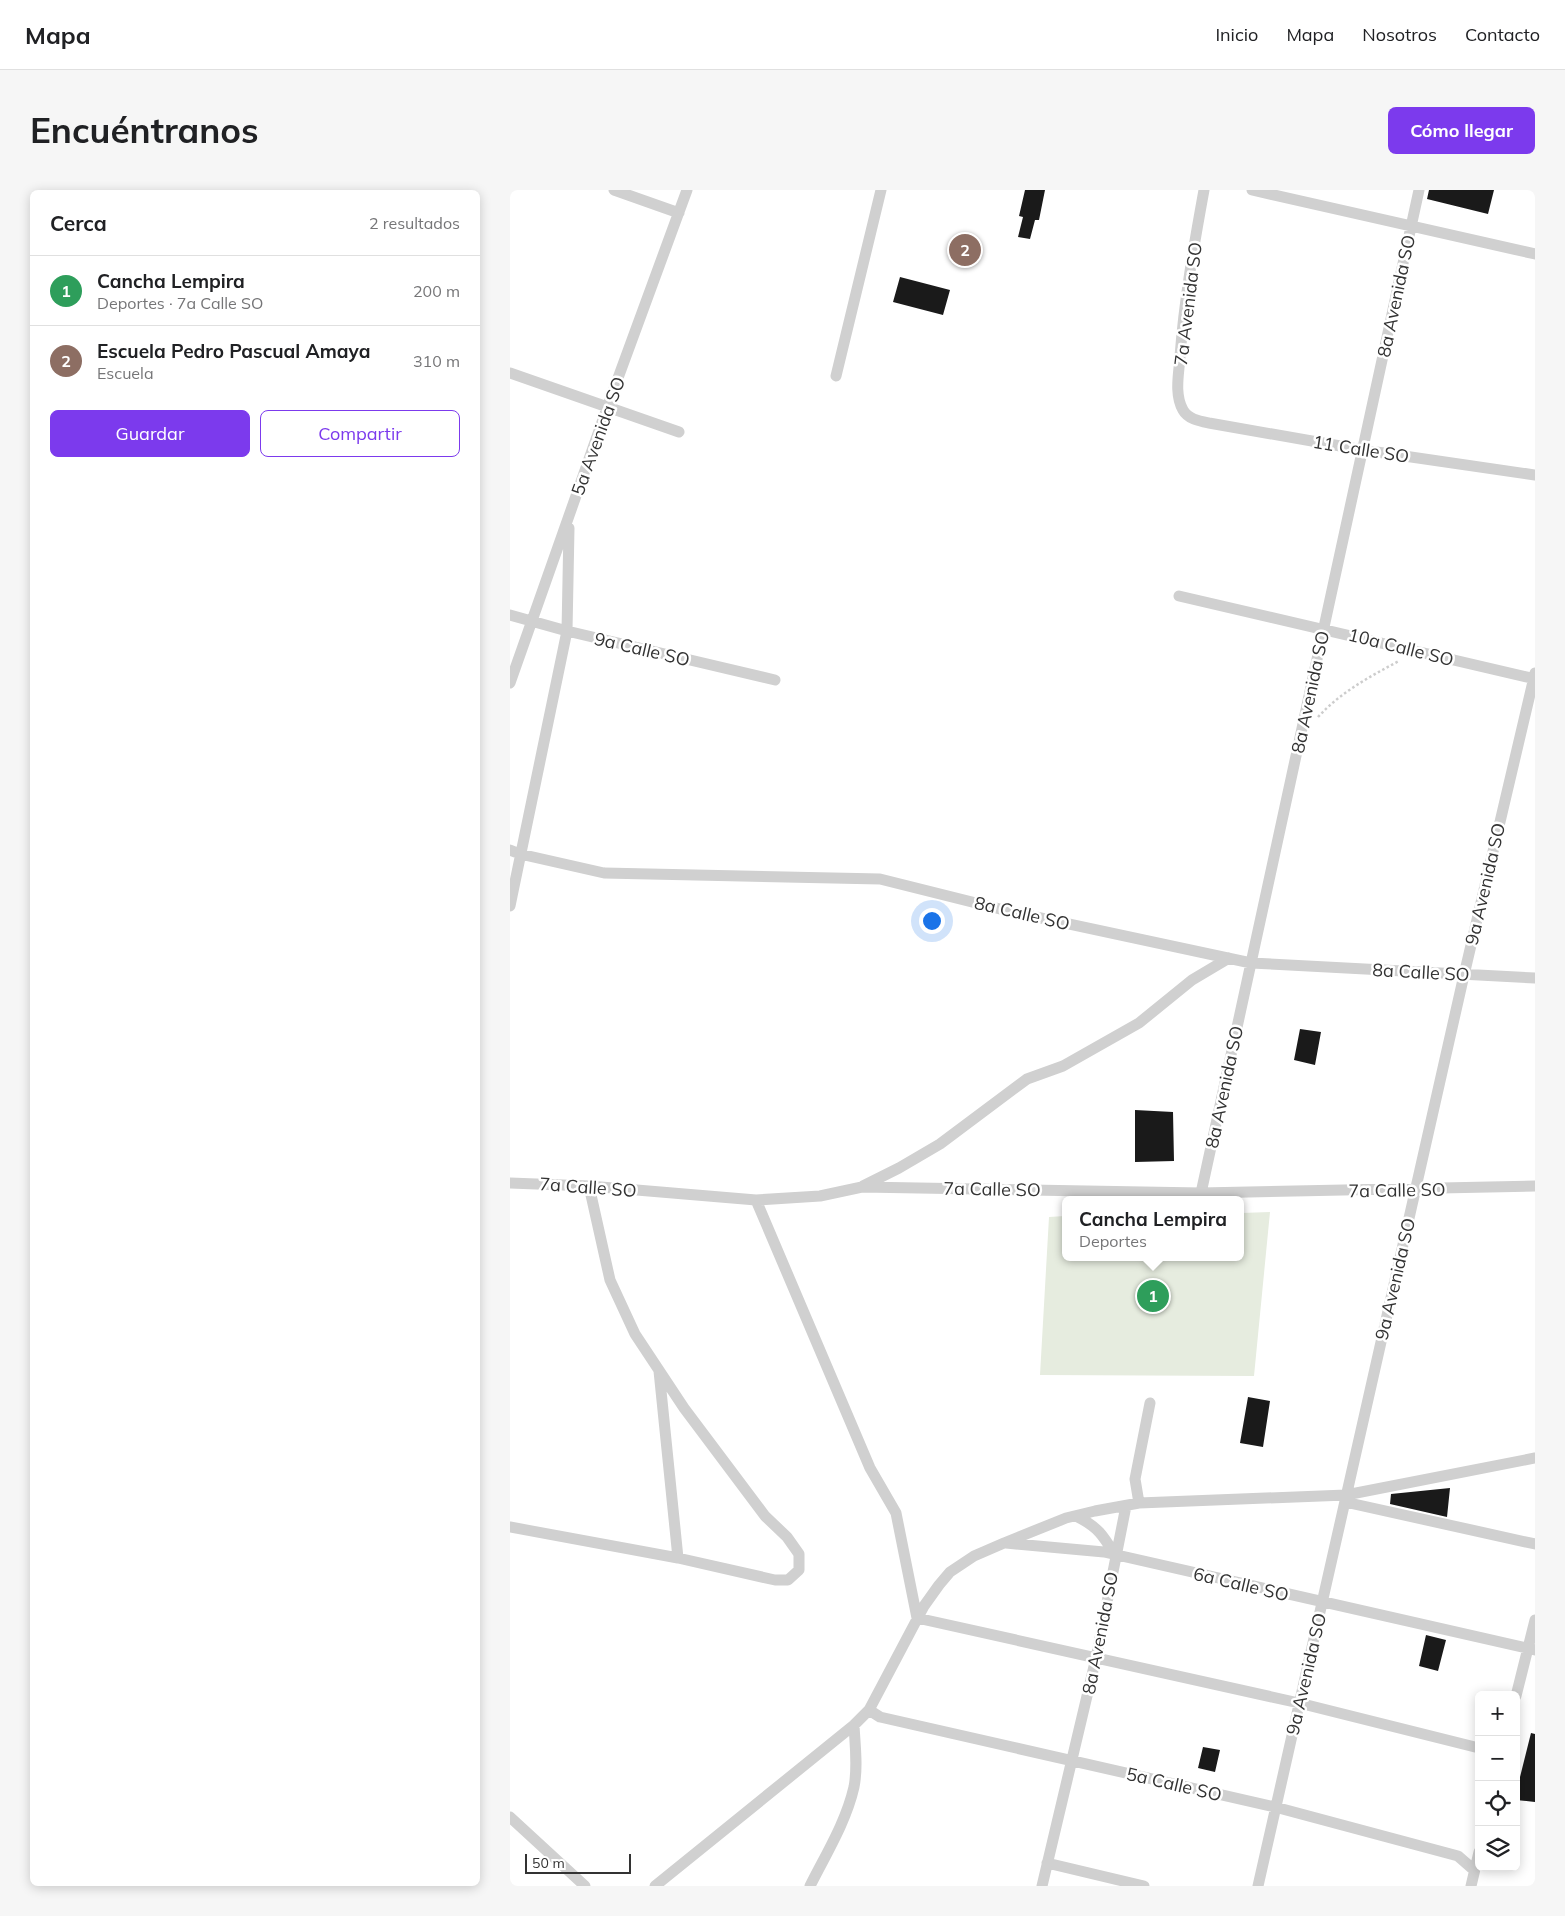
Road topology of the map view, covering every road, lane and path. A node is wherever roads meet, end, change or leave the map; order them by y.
1 (614, 190) edge
2 (687, 190) edge
3 (881, 190) edge
4 (1204, 190) edge
5 (1252, 190) edge
6 (1419, 190) edge
7 (679, 213) junction
8 (1412, 226) junction
9 (1535, 254) edge
10 (510, 373) edge
11 (836, 376) dead end
12 (607, 408) junction
13 (1188, 416) joint
14 (679, 432) dead end
15 (1363, 450) junction
16 (1535, 475) edge
17 (569, 516) junction
18 (1179, 596) dead end
19 (510, 615) edge
20 (532, 622) junction
21 (1324, 629) junction
22 (567, 631) junction
23 (1418, 651) junction
24 (1535, 677) edge
25 (775, 680) dead end
26 (510, 683) edge
27 (1301, 736) junction
28 (515, 852) edge
29 (510, 906) edge
30 (1229, 958) junction
31 (1251, 963) junction
32 (1464, 974) junction
33 (1535, 978) edge
34 (510, 1183) edge
35 (590, 1186) junction
36 (1535, 1186) edge
37 (862, 1187) junction
38 (1416, 1190) junction
39 (1201, 1193) junction
40 (756, 1200) junction
41 (659, 1370) junction
42 (1150, 1402) dead end
43 (1535, 1458) edge
44 (1345, 1498) junction
45 (1139, 1503) junction
46 (1126, 1506) junction
47 (1076, 1516) junction
48 (510, 1527) edge
49 (1004, 1543) junction
50 (1535, 1544) edge
51 (1116, 1556) junction
52 (678, 1558) junction
53 (1322, 1602) junction
54 (917, 1618) junction
55 (1535, 1620) edge
56 (1532, 1649) edge
57 (1096, 1658) junction
58 (1518, 1691) edge
59 (1299, 1703) junction
60 (869, 1710) junction
61 (854, 1725) junction
62 (1475, 1747) edge
63 (1072, 1760) junction
64 (1276, 1807) junction
65 (510, 1817) edge
66 (1047, 1863) junction
67 (1475, 1866) edge
68 (1474, 1870) junction
69 (585, 1886) edge
70 (655, 1886) edge
71 (810, 1886) edge
72 (1042, 1886) edge
73 (1144, 1886) edge
74 (1258, 1886) edge
75 (1471, 1886) edge
76 (1479, 1886) edge

1 - 7 street
2 - 7 street, 5a Avenida SO
3 - 11 street
4 - 13 street, 7a Avenida SO
5 - 8 street
6 - 8 street, 8a Avenida SO
7 - 12 street, 5a Avenida SO
8 - 9 street
8 - 15 street, 8a Avenida SO
10 - 12 street
12 - 14 street
12 - 17 street, 5a Avenida SO
13 - 15 street, 11 Calle SO
15 - 16 street, 11 Calle SO
15 - 21 street, 8a Avenida SO
17 - 20 street, 5a Avenida SO
17 - 22 street
18 - 21 street, 10a Calle SO
19 - 20 street, 9a Calle SO
20 - 22 street, 9a Calle SO
20 - 26 street, 5a Avenida SO
21 - 23 street, 10a Calle SO
21 - 27 street, 8a Avenida SO
22 - 25 street, 9a Calle SO
22 - 28 street
23 - 24 street, 10a Calle SO
23 - 27 path
24 - 32 street, 9a Avenida SO
27 - 31 street, 8a Avenida SO
28 - 29 street
28 - 30 street, 8a Calle SO
30 - 31 street, 8a Calle SO
30 - 37 street
31 - 32 street, 8a Calle SO
31 - 39 street, 8a Avenida SO
32 - 33 street, 8a Calle SO
32 - 38 street, 9a Avenida SO
34 - 35 street, 7a Calle SO
35 - 40 street, 7a Calle SO
35 - 41 street
36 - 38 street, 7a Calle SO
37 - 39 street, 7a Calle SO
37 - 40 street, 7a Calle SO
38 - 39 street, 7a Calle SO
38 - 44 street, 9a Avenida SO
40 - 54 street
41 - 52 street
41 - 52 street
42 - 45 street
43 - 44 street
44 - 45 street
44 - 50 street
44 - 53 street, 9a Avenida SO
45 - 46 street
46 - 47 street
46 - 51 street, 8a Avenida SO
47 - 49 street
47 - 51 street
48 - 52 street
49 - 51 street, 6a Calle SO
49 - 54 street
51 - 53 street, 6a Calle SO
51 - 57 street, 8a Avenida SO
53 - 56 street, 6a Calle SO
53 - 59 street, 9a Avenida SO
54 - 57 street
54 - 60 street
55 - 56 street
56 - 58 street
57 - 59 street
57 - 63 street, 8a Avenida SO
59 - 62 street
59 - 64 street, 9a Avenida SO
60 - 61 street
60 - 63 street, 5a Calle SO
61 - 70 street
61 - 71 street
63 - 64 street, 5a Calle SO
63 - 66 street, 8a Avenida SO
64 - 68 street, 5a Calle SO
64 - 74 street, 9a Avenida SO
65 - 69 street
66 - 72 street, 8a Avenida SO
66 - 73 street
67 - 68 street
68 - 75 street
68 - 76 street

